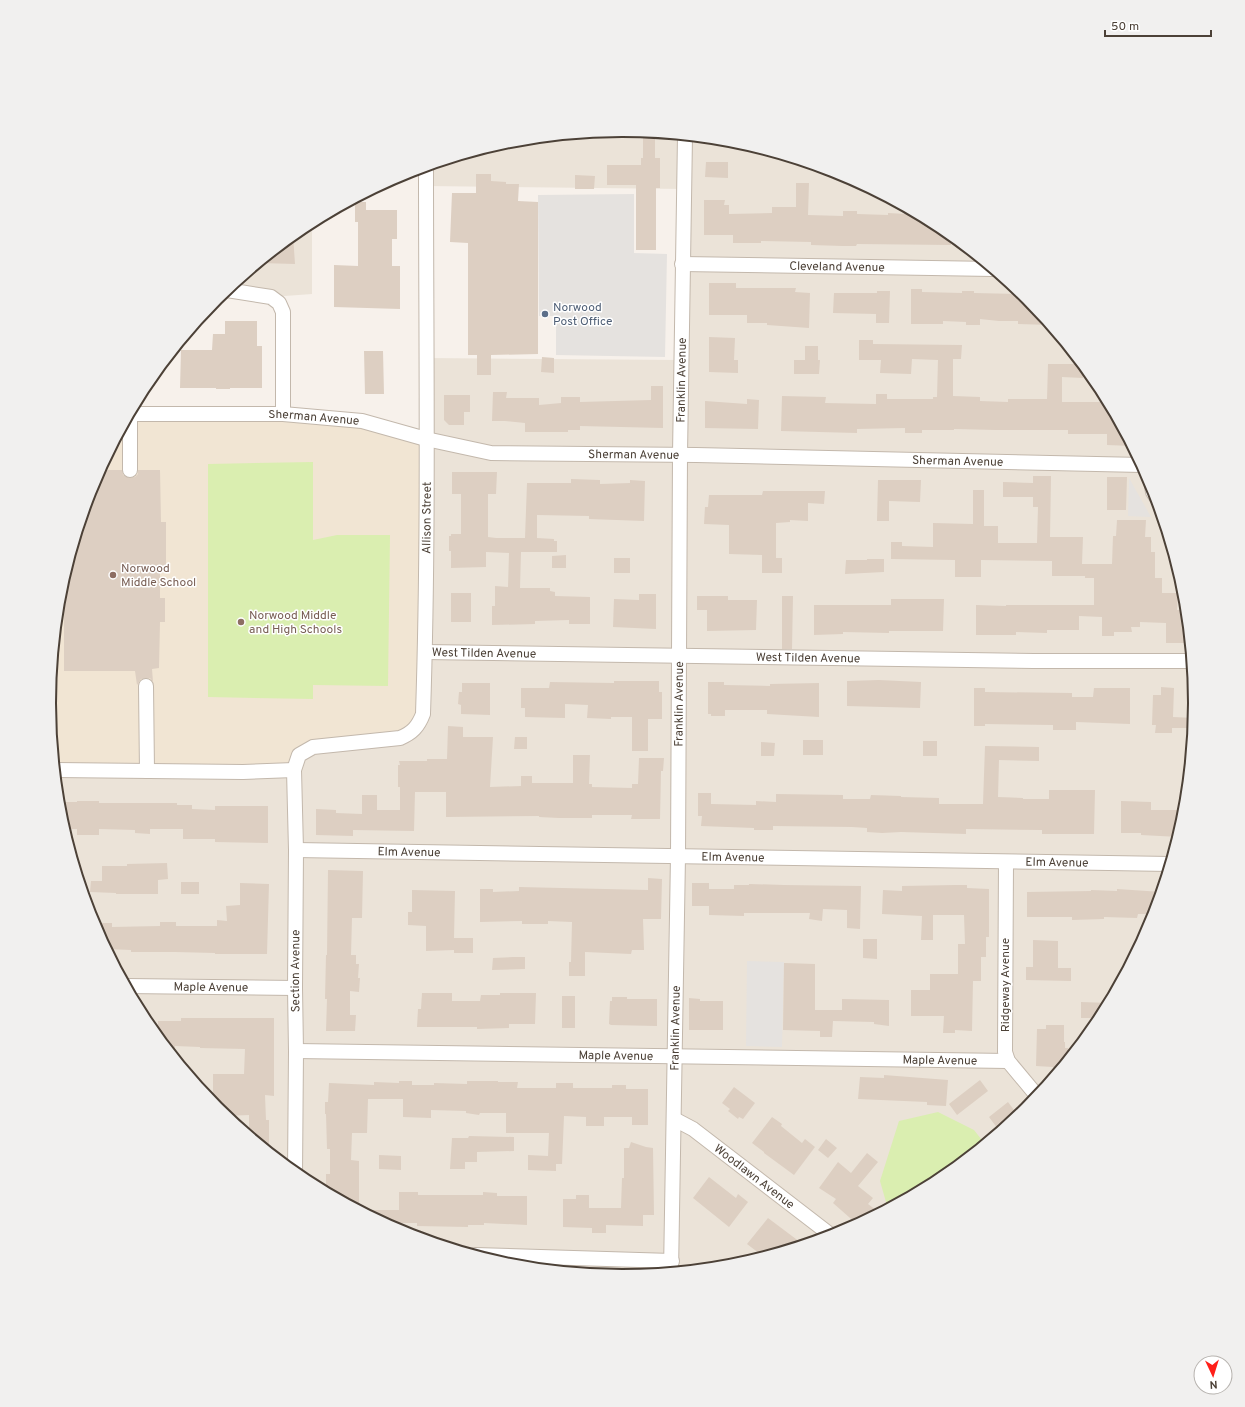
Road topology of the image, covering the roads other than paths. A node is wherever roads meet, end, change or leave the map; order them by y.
1 (685, 141) edge
2 (426, 172) edge
3 (682, 264) junction
4 (985, 269) edge
5 (235, 291) edge
6 (136, 414) edge
7 (283, 414) junction
8 (130, 424) edge
9 (426, 439) junction
10 (680, 455) junction
11 (1136, 465) edge
12 (130, 470) dead end
13 (425, 652) junction
14 (680, 656) junction
15 (1187, 661) edge
16 (146, 686) dead end
17 (60, 770) edge
18 (294, 770) junction
19 (147, 771) junction
20 (296, 850) junction
21 (678, 856) junction
22 (1006, 862) junction
23 (1166, 864) edge
24 (131, 986) edge
25 (295, 988) junction
26 (296, 1051) junction
27 (674, 1056) junction
28 (1008, 1061) junction
29 (1034, 1092) edge
30 (674, 1118) junction
31 (295, 1166) edge
32 (827, 1232) edge
33 (500, 1256) edge
34 (671, 1266) edge

1 - 3 street, Franklin Avenue
2 - 9 street, Allison Street
3 - 4 street, Cleveland Avenue
3 - 10 street, Franklin Avenue
5 - 7 street
6 - 7 street, Sherman Avenue
7 - 9 street, Sherman Avenue
8 - 12 street
9 - 10 street, Sherman Avenue
9 - 13 street, Allison Street
10 - 11 street, Sherman Avenue
10 - 14 street, Franklin Avenue
13 - 14 street, West Tilden Avenue
13 - 18 street, Allison Street
14 - 15 street, West Tilden Avenue
14 - 21 street, Franklin Avenue
16 - 19 street
17 - 19 street
18 - 19 street
18 - 20 street, Section Avenue
20 - 21 street, Elm Avenue
20 - 25 street, Section Avenue
21 - 22 street, Elm Avenue
21 - 27 street, Franklin Avenue
22 - 23 street, Elm Avenue
22 - 28 street, Ridgeway Avenue
24 - 25 street, Maple Avenue
25 - 26 street, Section Avenue
26 - 27 street, Maple Avenue
26 - 31 street, Section Avenue
27 - 28 street, Maple Avenue
27 - 30 street, Franklin Avenue
28 - 29 street
30 - 32 street, Woodlawn Avenue
30 - 34 street, Franklin Avenue
33 - 34 street

